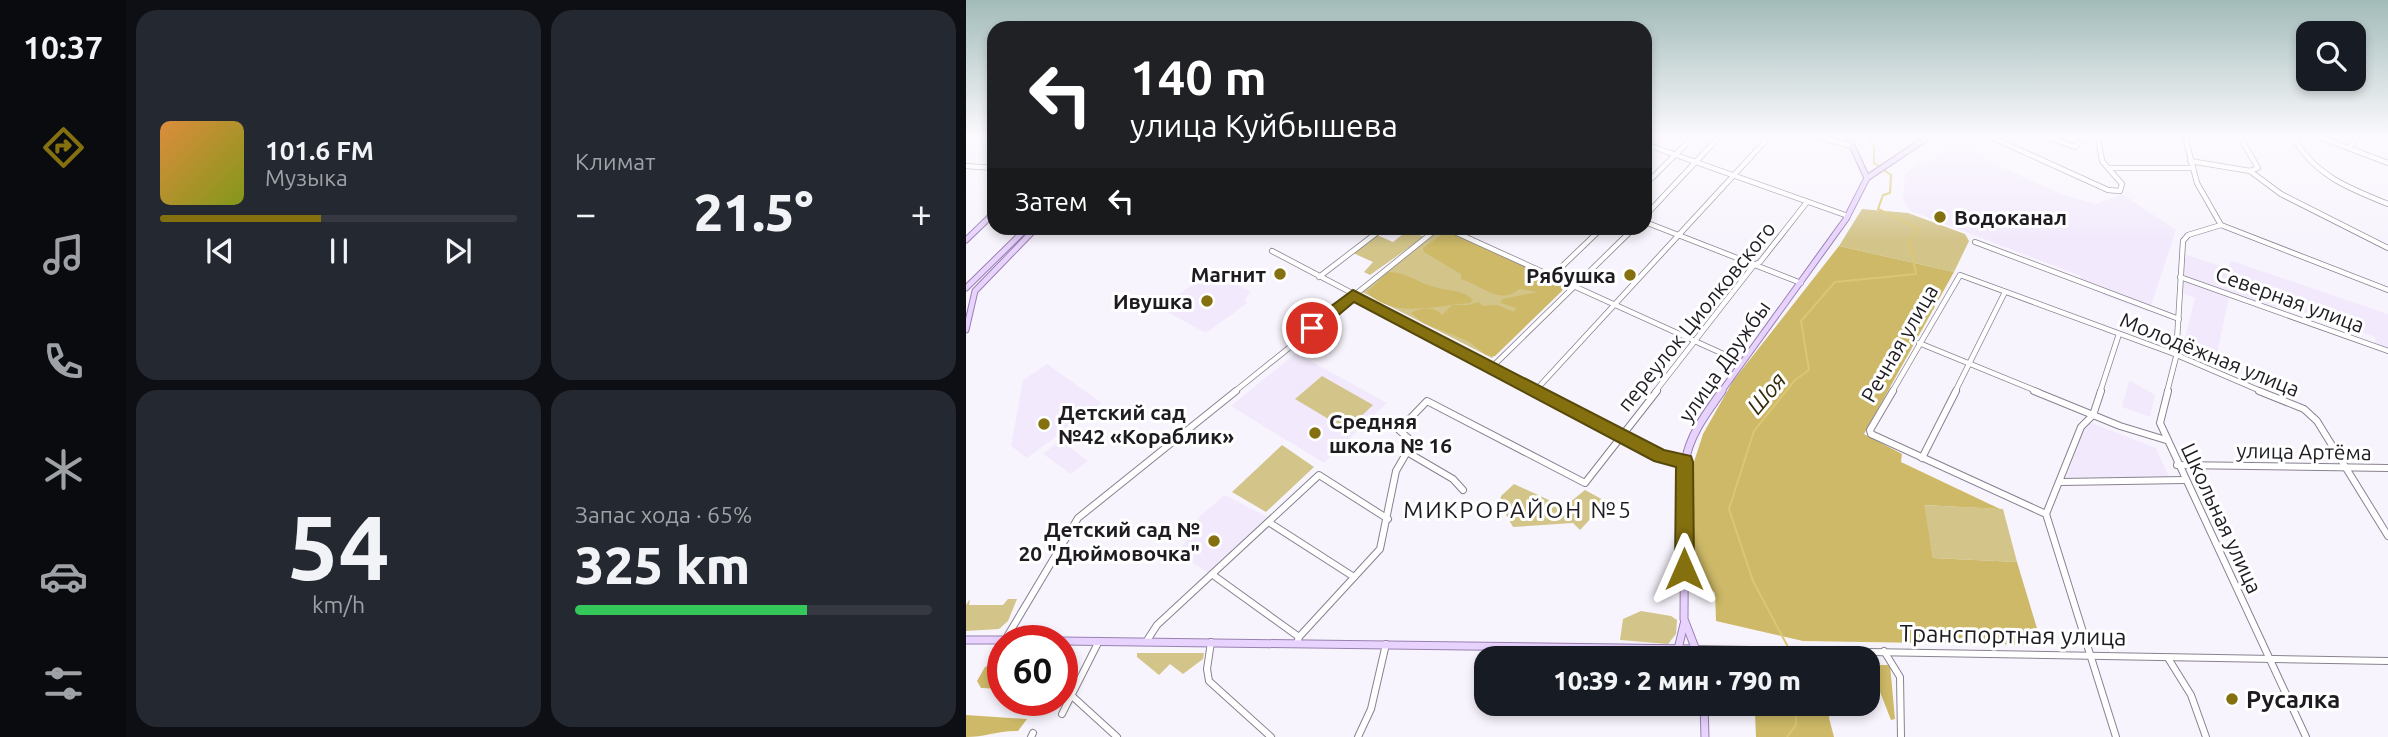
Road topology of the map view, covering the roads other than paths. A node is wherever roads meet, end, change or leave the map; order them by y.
1 (1686, 171) edge
2 (1720, 171) edge
3 (1737, 171) edge
4 (1864, 171) edge
5 (1878, 171) edge
6 (2067, 171) edge
7 (2111, 171) edge
8 (2192, 171) edge
9 (2250, 171) edge
10 (2320, 171) edge
11 (1733, 176) junction
12 (1867, 178) junction
13 (1807, 202) junction
14 (2388, 204) edge
15 (1652, 208) edge
16 (1848, 216) junction
17 (987, 220) edge
18 (1652, 225) edge
19 (2221, 225) junction
20 (1020, 235) edge
21 (1029, 235) edge
22 (1374, 235) edge
23 (1429, 235) edge
24 (1463, 235) edge
25 (1595, 235) edge
26 (1627, 235) edge
27 (1679, 236) junction
28 (966, 240) edge
29 (1975, 242) dead end
30 (2388, 248) edge
31 (1272, 251) dead end
32 (1754, 265) junction
33 (1960, 275) joint
34 (1552, 276) junction
35 (1319, 277) junction
36 (2180, 277) junction
37 (1801, 283) junction
38 (1576, 287) junction
39 (966, 288) edge
40 (2388, 290) edge
41 (2005, 292) junction
42 (1353, 295) junction
43 (969, 304) edge
44 (1616, 304) junction
45 (2179, 319) junction
46 (966, 330) edge
47 (2119, 334) junction
48 (1696, 340) junction
49 (1919, 343) junction
50 (2388, 351) edge
51 (2176, 358) junction
52 (1741, 362) junction
53 (1970, 363) junction
54 (1491, 368) junction
55 (1535, 391) junction
56 (2093, 415) junction
57 (1870, 430) joint
58 (1621, 436) junction
59 (2166, 440) junction
60 (1407, 452) junction
61 (1922, 458) junction
62 (1685, 462) junction
63 (2177, 465) junction
64 (2344, 467) junction
65 (2388, 468) edge
66 (2185, 480) junction
67 (2061, 482) junction
68 (1463, 490) dead end
69 (2046, 514) junction
70 (1388, 519) junction
71 (1270, 523) junction
72 (2388, 536) edge
73 (1213, 575) junction
74 (1354, 577) junction
75 (1684, 619) junction
76 (1014, 625) edge
77 (966, 640) edge
78 (987, 640) edge
79 (1298, 640) junction
80 (1078, 641) edge
81 (1099, 641) junction
82 (1146, 642) junction
83 (1211, 642) junction
84 (1386, 644) junction
85 (1503, 646) edge
86 (1679, 646) edge
87 (1695, 646) edge
88 (1880, 651) edge
89 (1884, 651) junction
90 (2089, 656) junction
91 (2168, 658) junction
92 (2269, 660) junction
93 (2388, 661) edge
94 (1078, 684) edge
95 (1078, 701) edge
96 (1704, 716) edge
97 (1117, 737) edge
98 (1270, 737) edge
99 (1358, 737) edge
100 (1705, 737) edge
101 (1901, 737) edge
102 (2116, 737) edge
103 (2206, 737) edge
104 (2306, 737) edge

1 - 15 street
2 - 11 street
3 - 11 street
4 - 12 main road
5 - 12 main road
6 - 7 street
8 - 19 street
9 - 30 street
10 - 14 street
11 - 13 street
11 - 27 street
12 - 16 main road, улица Дружбы
13 - 16 street
13 - 32 street, переулок Циолковского
16 - 37 main road, улица Дружбы
17 - 28 main road
18 - 27 street
19 - 36 street
19 - 40 street
20 - 39 main road
21 - 43 main road
22 - 35 street
23 - 42 street
24 - 34 street
25 - 34 street
26 - 38 street
27 - 32 street
27 - 44 street
29 - 45 street
31 - 35 street
32 - 37 street
32 - 48 street, переулок Циолковского
33 - 41 street, Молодёжная улица
33 - 49 street, Речная улица
34 - 38 street
35 - 42 street
36 - 45 street
36 - 50 street, Северная улица
37 - 52 main road, улица Дружбы
38 - 44 street
38 - 54 street
41 - 47 street, Молодёжная улица
41 - 53 street
42 - 54 street
42 - 76 street
43 - 46 main road
44 - 48 street
44 - 55 street
45 - 51 street
47 - 51 street, Молодёжная улица
47 - 56 street
48 - 52 street
48 - 58 street, переулок Циолковского
49 - 53 street, Школьная улица
49 - 57 street, Речная улица
51 - 59 street
51 - 64 street, Молодёжная улица
52 - 62 main road, улица Дружбы
53 - 56 street, Школьная улица
53 - 61 street
54 - 55 street
55 - 58 street
56 - 59 street, Школьная улица
56 - 67 street
57 - 61 street
58 - 60 street, переулок Циолковского
58 - 62 street
59 - 63 street, Школьная улица
60 - 68 street
60 - 70 street
61 - 69 street
62 - 75 main road, улица Дружбы
63 - 64 street, улица Артёма
63 - 66 street, Школьная улица
64 - 65 street, улица Артёма
64 - 72 street, Молодёжная улица
66 - 67 street
66 - 92 street, Школьная улица
67 - 69 street
69 - 90 street
70 - 71 street
70 - 74 street
71 - 73 street
71 - 74 street
73 - 79 street
73 - 82 street
74 - 79 street
75 - 86 main road
75 - 87 main road, улица Дружбы
77 - 78 main road
79 - 83 main road, Транспортная улица
79 - 84 main road, Транспортная улица
80 - 81 main road, Транспортная улица
81 - 82 main road, Транспортная улица
81 - 94 street
82 - 83 main road, Транспортная улица
83 - 98 street
84 - 85 main road, Транспортная улица
84 - 99 street
88 - 89 street, Транспортная улица
89 - 90 street, Транспортная улица
89 - 101 street
90 - 91 street, Транспортная улица
90 - 102 street
91 - 92 street, Транспортная улица
91 - 103 street
92 - 93 street, Транспортная улица
92 - 104 street, Школьная улица
95 - 97 street
96 - 100 main road

